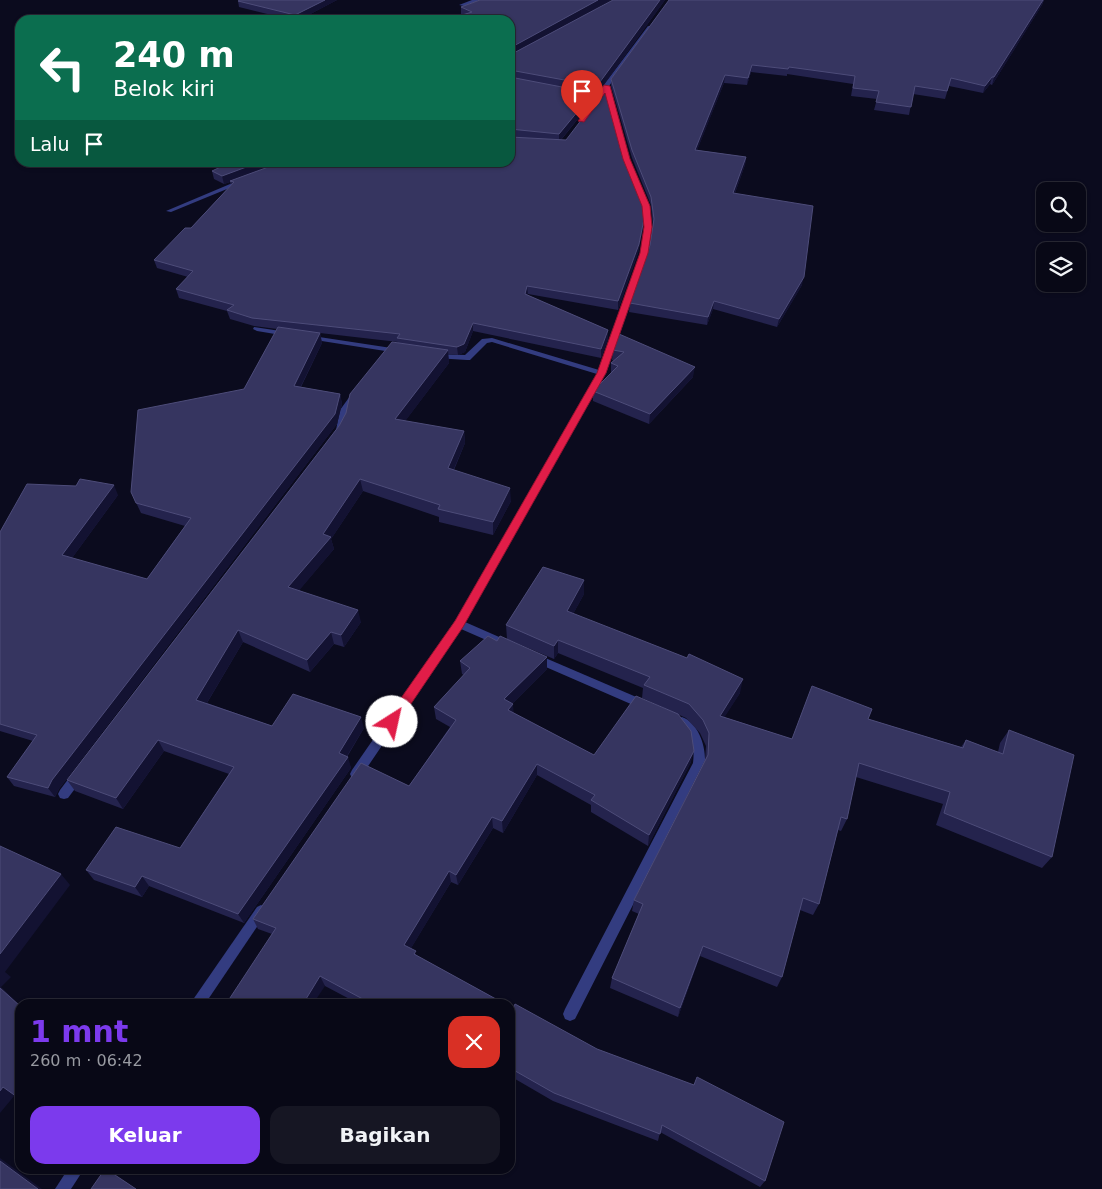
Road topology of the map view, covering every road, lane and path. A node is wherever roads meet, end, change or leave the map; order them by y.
1 (477, 0) edge
2 (462, 5) edge
3 (655, 21) edge
4 (606, 86) junction
5 (573, 92) edge
6 (600, 98) junction
7 (594, 104) edge
8 (246, 179) edge
9 (169, 211) dead end
10 (258, 329) edge
11 (409, 352) edge
12 (429, 355) edge
13 (602, 373) junction
14 (363, 385) edge
15 (337, 436) edge
16 (459, 624) junction
17 (655, 710) edge
18 (672, 718) edge
19 (87, 763) edge
20 (352, 779) edge
21 (64, 794) dead end
22 (268, 901) edge
23 (200, 999) edge
24 (570, 1014) dead end
25 (73, 1174) edge
26 (62, 1189) edge

1 - 2 street
3 - 4 street
4 - 6 street
4 - 13 street
5 - 6 street
6 - 7 street
8 - 9 street
10 - 11 street
12 - 13 street
13 - 16 street
14 - 15 street
16 - 17 street
16 - 20 street
18 - 24 street
19 - 21 street
22 - 23 street
25 - 26 street

